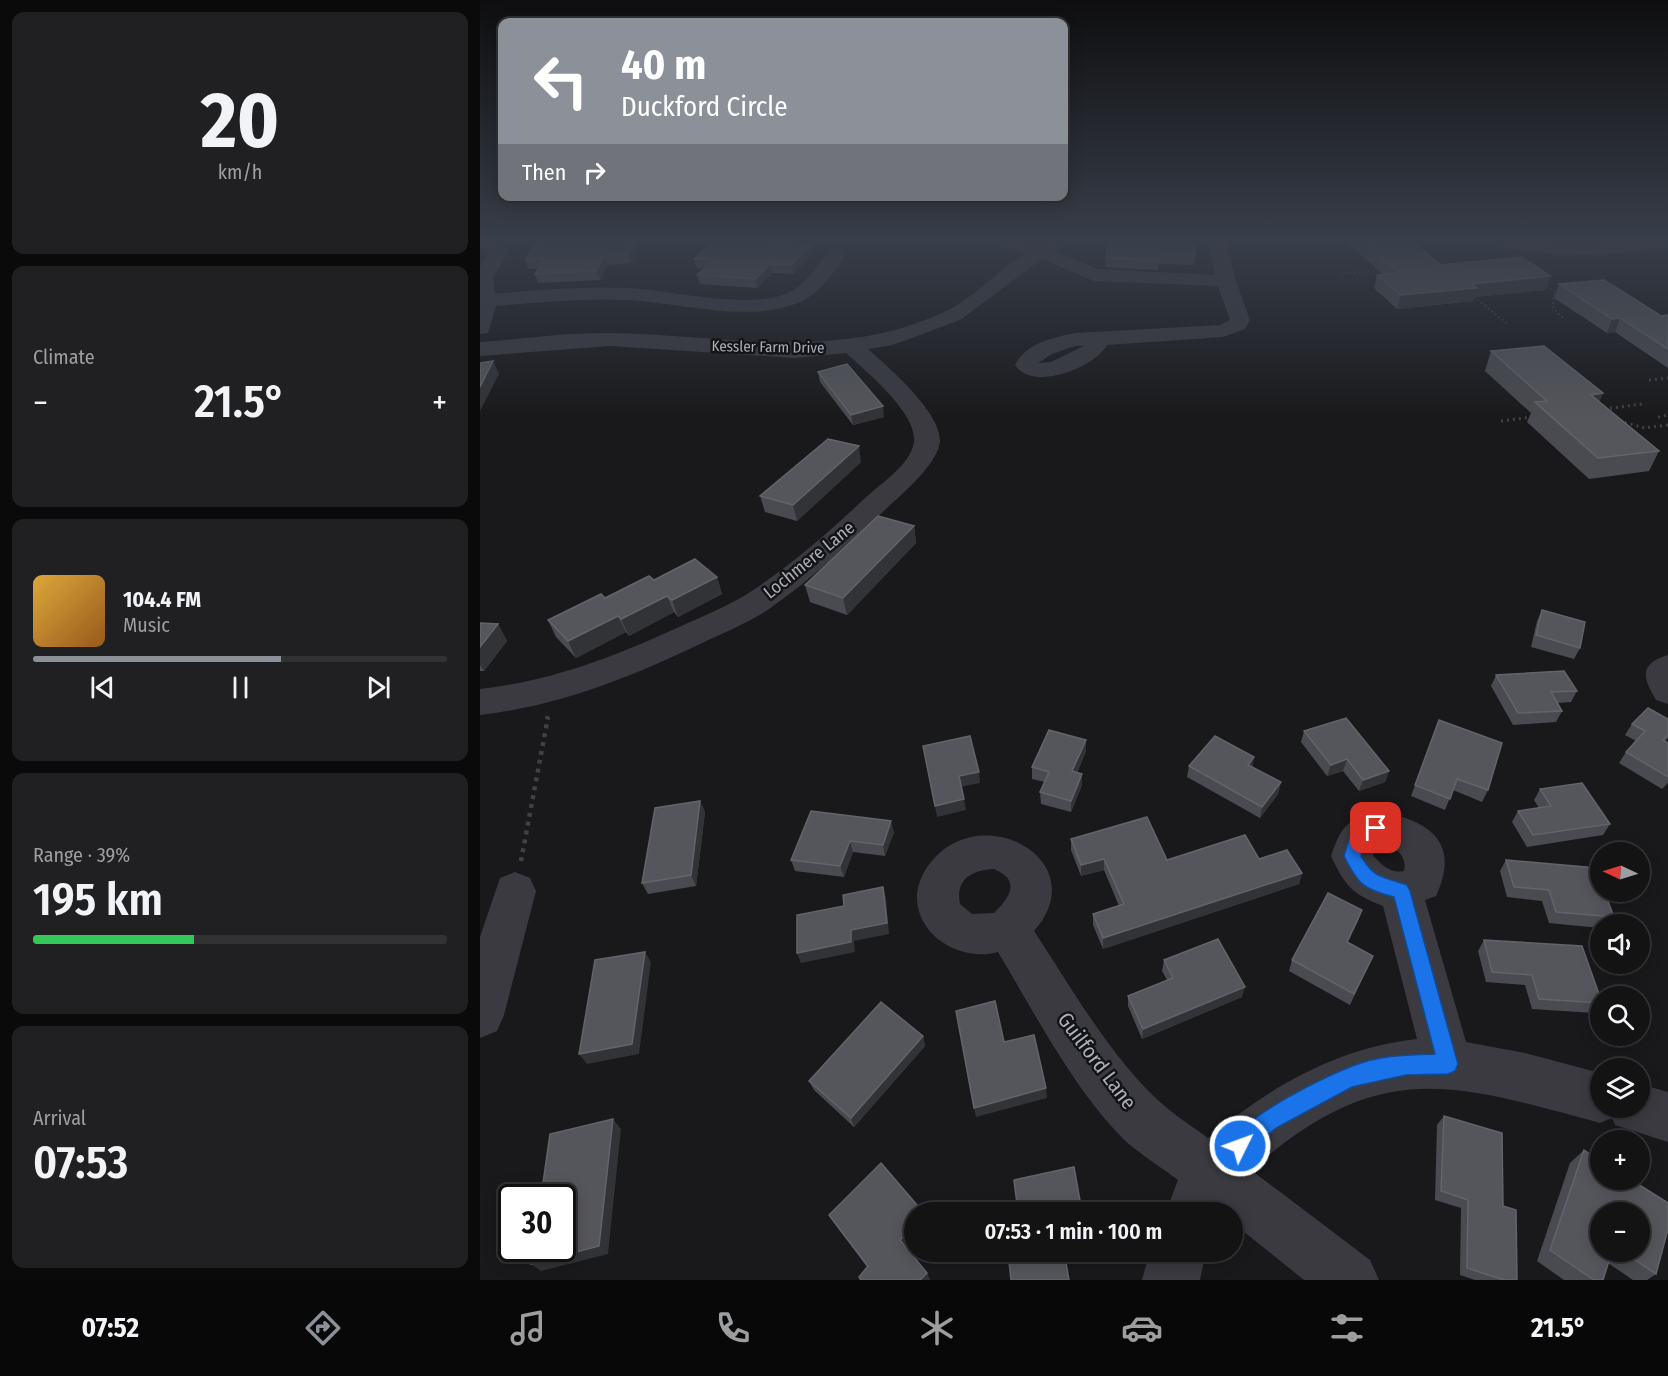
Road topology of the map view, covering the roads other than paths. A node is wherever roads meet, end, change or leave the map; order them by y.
1 (508, 299) edge
2 (674, 299) edge
3 (788, 299) edge
4 (977, 299) edge
5 (1232, 299) edge
6 (487, 301) joint
7 (480, 328) edge
8 (1091, 340) dead end
9 (851, 346) junction
10 (480, 349) edge
11 (1668, 667) edge
12 (1668, 692) edge
13 (480, 702) edge
14 (515, 891) road end
15 (1401, 891) dead end
16 (1008, 929) dead end
17 (480, 1015) edge
18 (1448, 1064) junction
19 (1590, 1096) edge
20 (1650, 1112) edge
21 (1668, 1117) edge
22 (1202, 1192) edge
23 (1175, 1262) edge
24 (1171, 1280) edge
25 (1350, 1280) edge

1 - 6 street
2 - 3 street
4 - 9 street, Kessler Farm Drive
5 - 8 street
6 - 7 street
9 - 10 street, Kessler Farm Drive
9 - 13 street, Lochmere Lane
11 - 12 street
14 - 17 street
15 - 18 street
16 - 22 street, Guilford Lane
18 - 19 street
18 - 22 street
20 - 21 street
22 - 25 street, Guilford Lane
23 - 24 street

